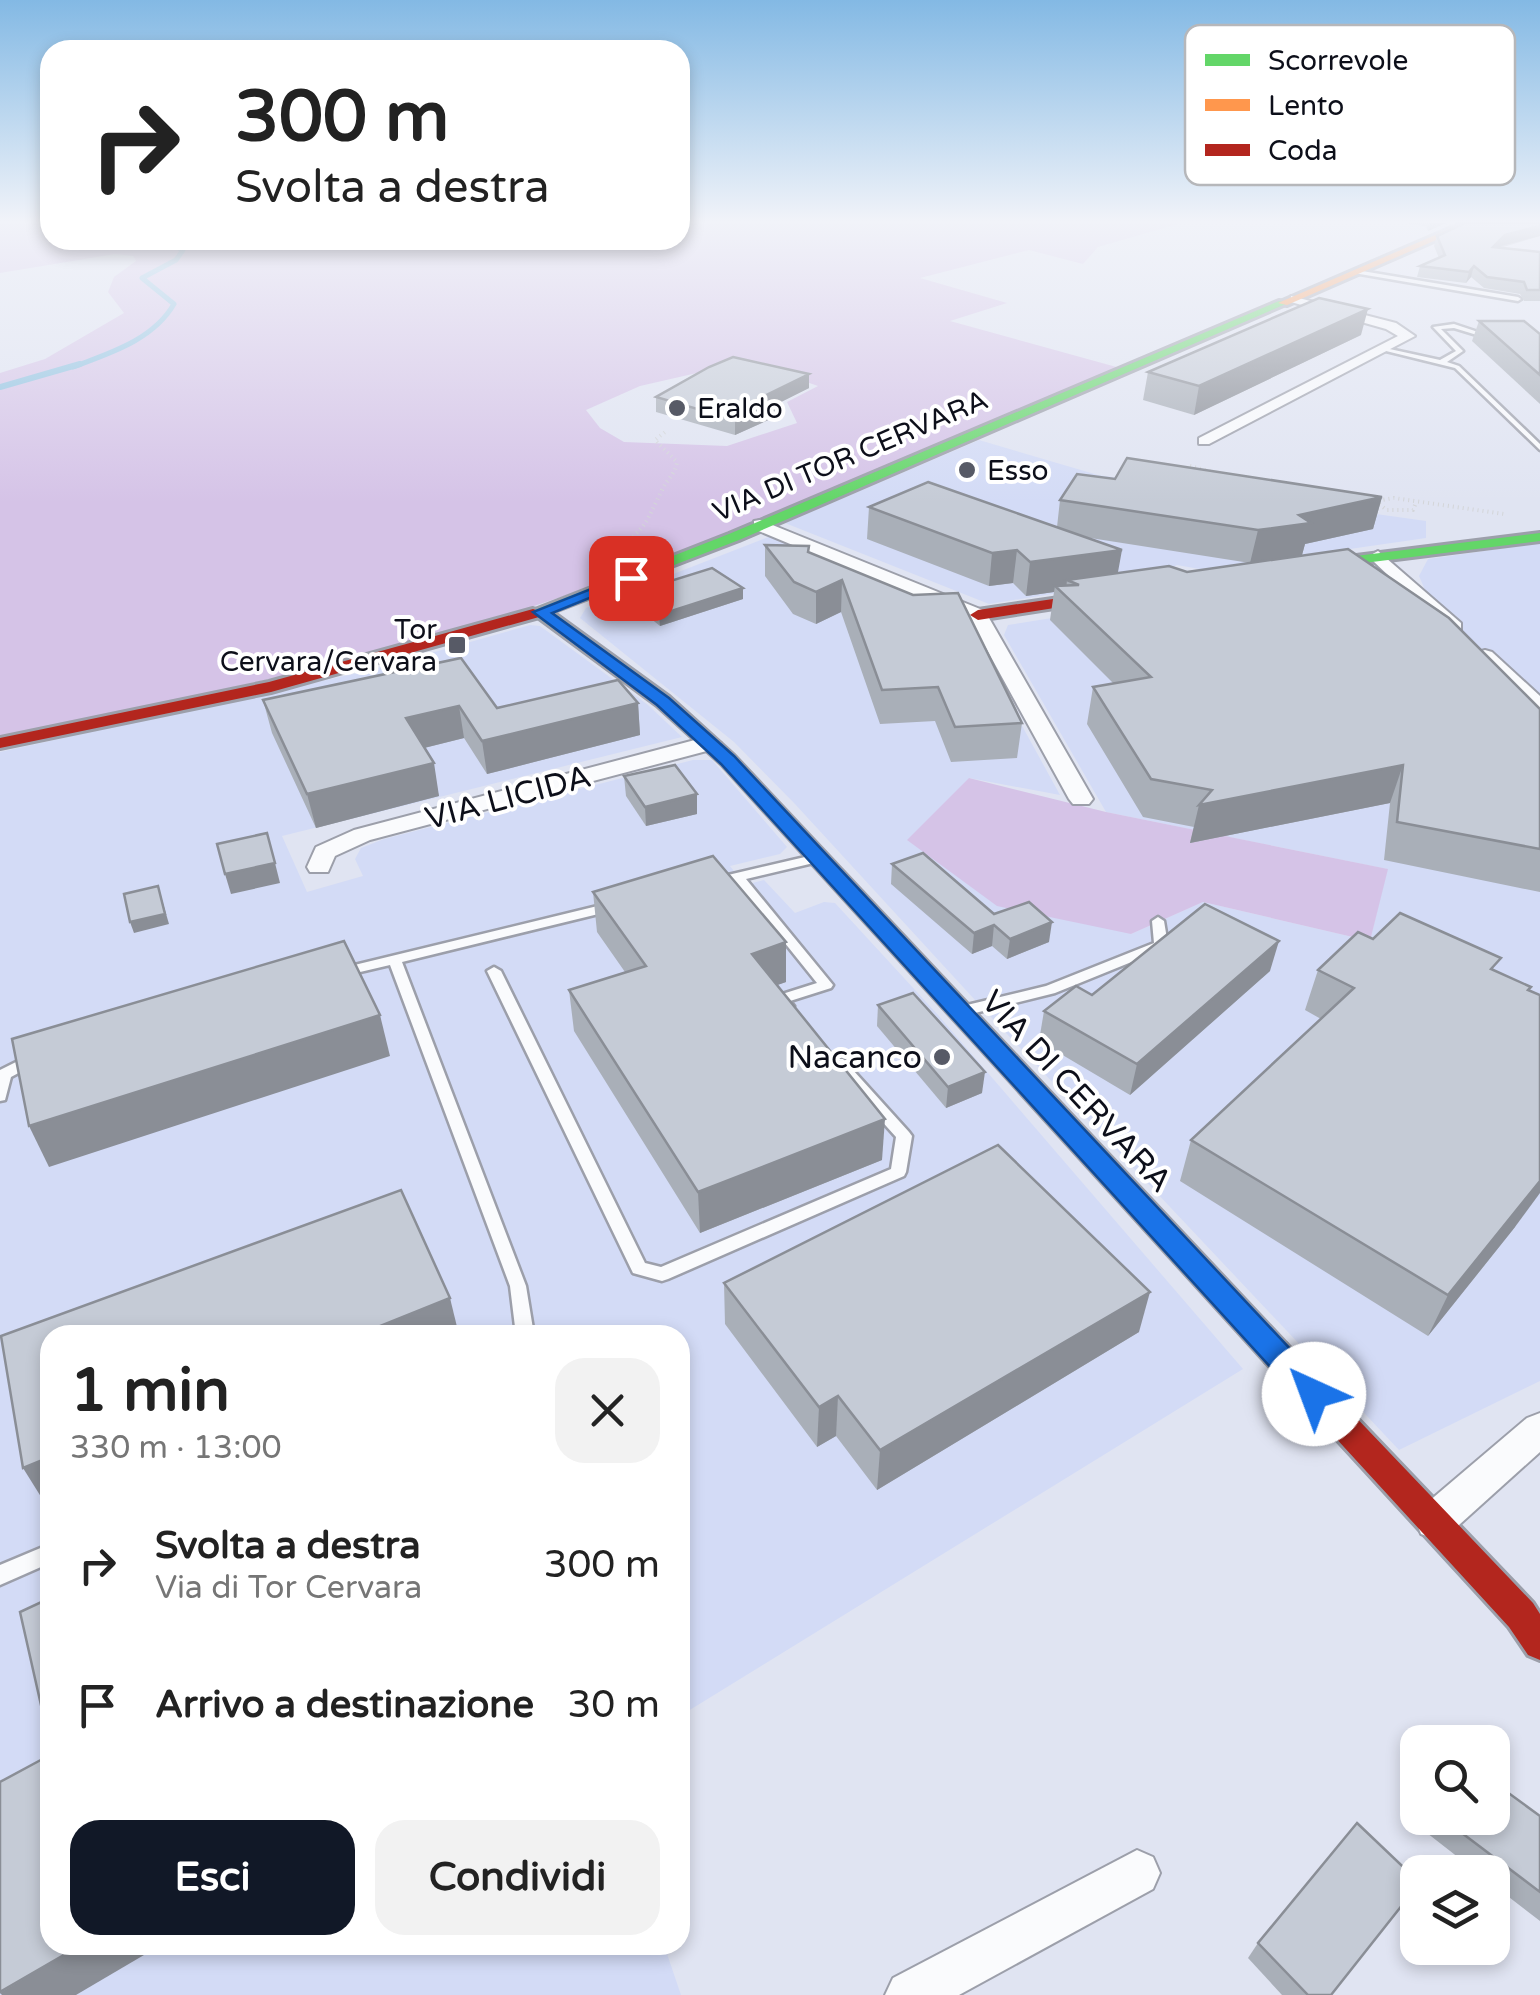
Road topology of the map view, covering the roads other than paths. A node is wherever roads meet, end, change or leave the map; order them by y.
1 (1258, 316) edge
2 (1360, 316) edge
3 (1492, 338) edge
4 (1384, 350) junction
5 (1442, 362) junction
6 (1204, 441) dead end
7 (1540, 448) edge
8 (760, 525) junction
9 (1540, 537) edge
10 (1378, 556) junction
11 (1281, 570) edge
12 (1126, 593) edge
13 (541, 612) junction
14 (978, 615) junction
15 (1515, 684) junction
16 (1540, 688) edge
17 (1540, 707) edge
18 (0, 743) edge
19 (710, 743) junction
20 (1081, 800) dead end
21 (819, 858) junction
22 (319, 867) dead end
23 (738, 877) junction
24 (719, 882) edge
25 (625, 904) edge
26 (1158, 921) dead end
27 (394, 958) junction
28 (494, 971) dead end
29 (320, 978) edge
30 (794, 1012) edge
31 (960, 1012) junction
32 (42, 1054) edge
33 (830, 1054) edge
34 (0, 1096) edge
35 (524, 1325) edge
36 (1540, 1429) edge
37 (1436, 1521) junction
38 (40, 1557) edge
39 (0, 1575) edge
40 (1540, 1643) edge
41 (1137, 1872) dead end
42 (910, 1995) edge

1 - 8 street, VIA DI TOR CERVARA
2 - 4 street
3 - 5 lane
4 - 5 lane
4 - 6 street
5 - 7 lane
8 - 13 street, VIA DI TOR CERVARA
8 - 14 street
9 - 10 street
10 - 11 street
10 - 15 street
12 - 14 street
13 - 18 street, VIA DI TOR CERVARA
13 - 19 street, VIA DI CERVARA
14 - 20 street
15 - 16 street
15 - 17 street
19 - 21 street, VIA DI CERVARA
19 - 22 street, VIA LICIDA
21 - 23 lane
21 - 31 street, VIA DI CERVARA
23 - 24 lane
23 - 30 lane
25 - 27 lane
26 - 31 lane
27 - 29 lane
27 - 35 lane
28 - 33 lane
31 - 37 street, VIA DI CERVARA
32 - 34 lane
36 - 37 street
37 - 40 street, VIA DI CERVARA
38 - 39 lane
41 - 42 street

